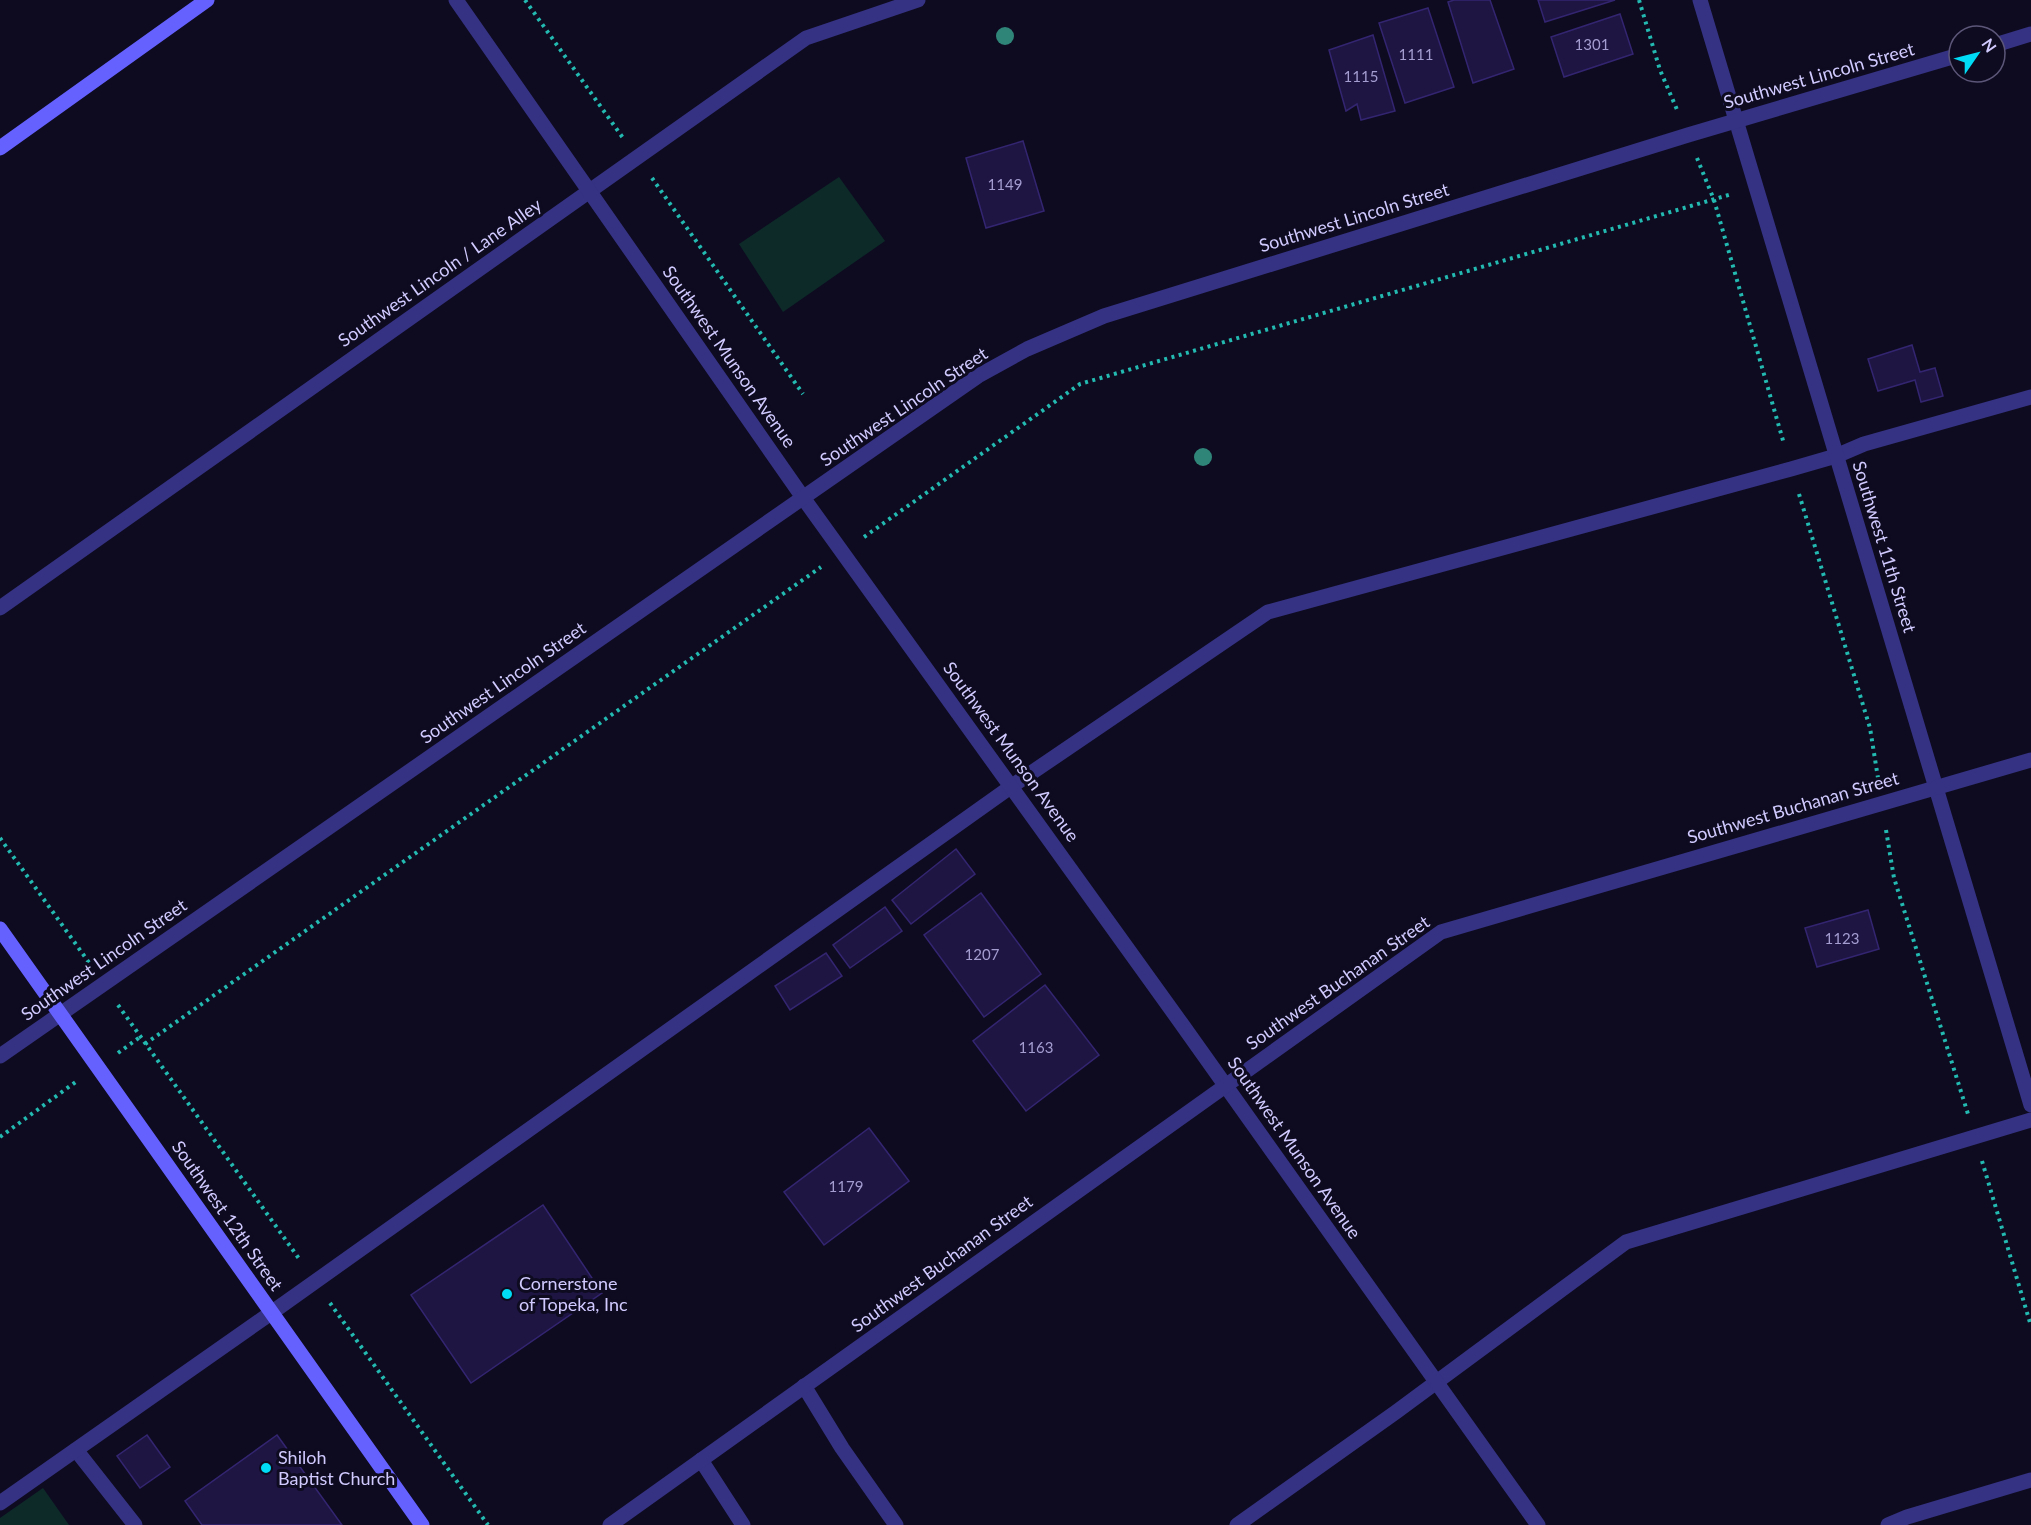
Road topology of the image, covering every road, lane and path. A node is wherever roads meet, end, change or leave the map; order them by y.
1 (207, 0) edge
2 (456, 0) edge
3 (525, 0) edge
4 (918, 0) edge
5 (1639, 0) edge
6 (1700, 0) edge
7 (2031, 34) edge
8 (2007, 41) edge
9 (1947, 58) edge
10 (1736, 120) junction
11 (1688, 135) junction
12 (0, 148) edge
13 (638, 157) junction
14 (1755, 186) junction
15 (590, 191) junction
16 (1714, 200) junction
17 (803, 394) dead end
18 (2031, 397) edge
19 (1836, 456) junction
20 (1791, 469) junction
21 (804, 499) junction
22 (842, 552) junction
23 (0, 608) edge
24 (2031, 760) edge
25 (1012, 786) junction
26 (1936, 787) junction
27 (1882, 802) junction
28 (0, 838) edge
29 (0, 929) edge
30 (104, 983) junction
31 (60, 1014) junction
32 (140, 1037) junction
33 (145, 1044) junction
34 (0, 1056) edge
35 (98, 1067) junction
36 (1226, 1086) junction
37 (2031, 1105) edge
38 (2031, 1119) edge
39 (0, 1137) edge
40 (1975, 1137) junction
41 (315, 1282) junction
42 (271, 1313) junction
43 (2031, 1326) edge
44 (1436, 1382) junction
45 (804, 1386) junction
46 (76, 1450) junction
47 (701, 1460) junction
48 (2031, 1480) edge
49 (0, 1503) edge
50 (135, 1525) edge
51 (422, 1525) edge
52 (489, 1525) edge
53 (610, 1525) edge
54 (743, 1525) edge
55 (896, 1525) edge
56 (1237, 1525) edge
57 (1538, 1525) edge
58 (1888, 1525) edge

1 - 12 main road
2 - 15 street, Southwest Munson Avenue
3 - 13 path
4 - 13 street, Southwest Lincoln / Lane Alley
5 - 11 path
6 - 10 street, Southwest 11th Street
7 - 8 street
9 - 10 street, Southwest Lincoln Street
10 - 11 street, Southwest Lincoln Street
10 - 14 street, Southwest 11th Street
11 - 16 path
11 - 21 street, Southwest Lincoln Street
13 - 15 street, Southwest Lincoln / Lane Alley
13 - 17 path
14 - 16 path
14 - 19 street, Southwest 11th Street
15 - 21 street, Southwest Munson Avenue
15 - 23 street, Southwest Lincoln / Lane Alley
16 - 20 path
16 - 22 path
18 - 19 street
19 - 20 street
19 - 26 street, Southwest 11th Street
20 - 25 street
20 - 27 path
21 - 22 street, Southwest Munson Avenue
21 - 30 street, Southwest Lincoln Street
22 - 25 street, Southwest Munson Avenue
22 - 33 path
24 - 26 street, Southwest Buchanan Street
25 - 36 street, Southwest Munson Avenue
25 - 41 street
26 - 27 street, Southwest Buchanan Street
26 - 37 street, Southwest 11th Street
27 - 36 street, Southwest Buchanan Street
27 - 40 path
28 - 30 path
29 - 31 main road, Southwest 12th Street
30 - 31 street, Southwest Lincoln Street
30 - 32 path
31 - 34 street, Southwest Lincoln Street
31 - 35 main road, Southwest 12th Street
32 - 33 path
32 - 35 path
33 - 41 path
35 - 39 path
35 - 42 main road, Southwest 12th Street
36 - 44 street, Southwest Munson Avenue
36 - 45 street, Southwest Buchanan Street
38 - 40 street
40 - 43 path
40 - 44 street
41 - 42 street
41 - 52 path
42 - 46 street
42 - 51 main road, Southwest 12th Street
44 - 56 street
44 - 57 street, Southwest Munson Avenue
45 - 47 street, Southwest Buchanan Street
45 - 55 street
46 - 49 street
46 - 50 street
47 - 53 street, Southwest Buchanan Street
47 - 54 street
48 - 58 street

